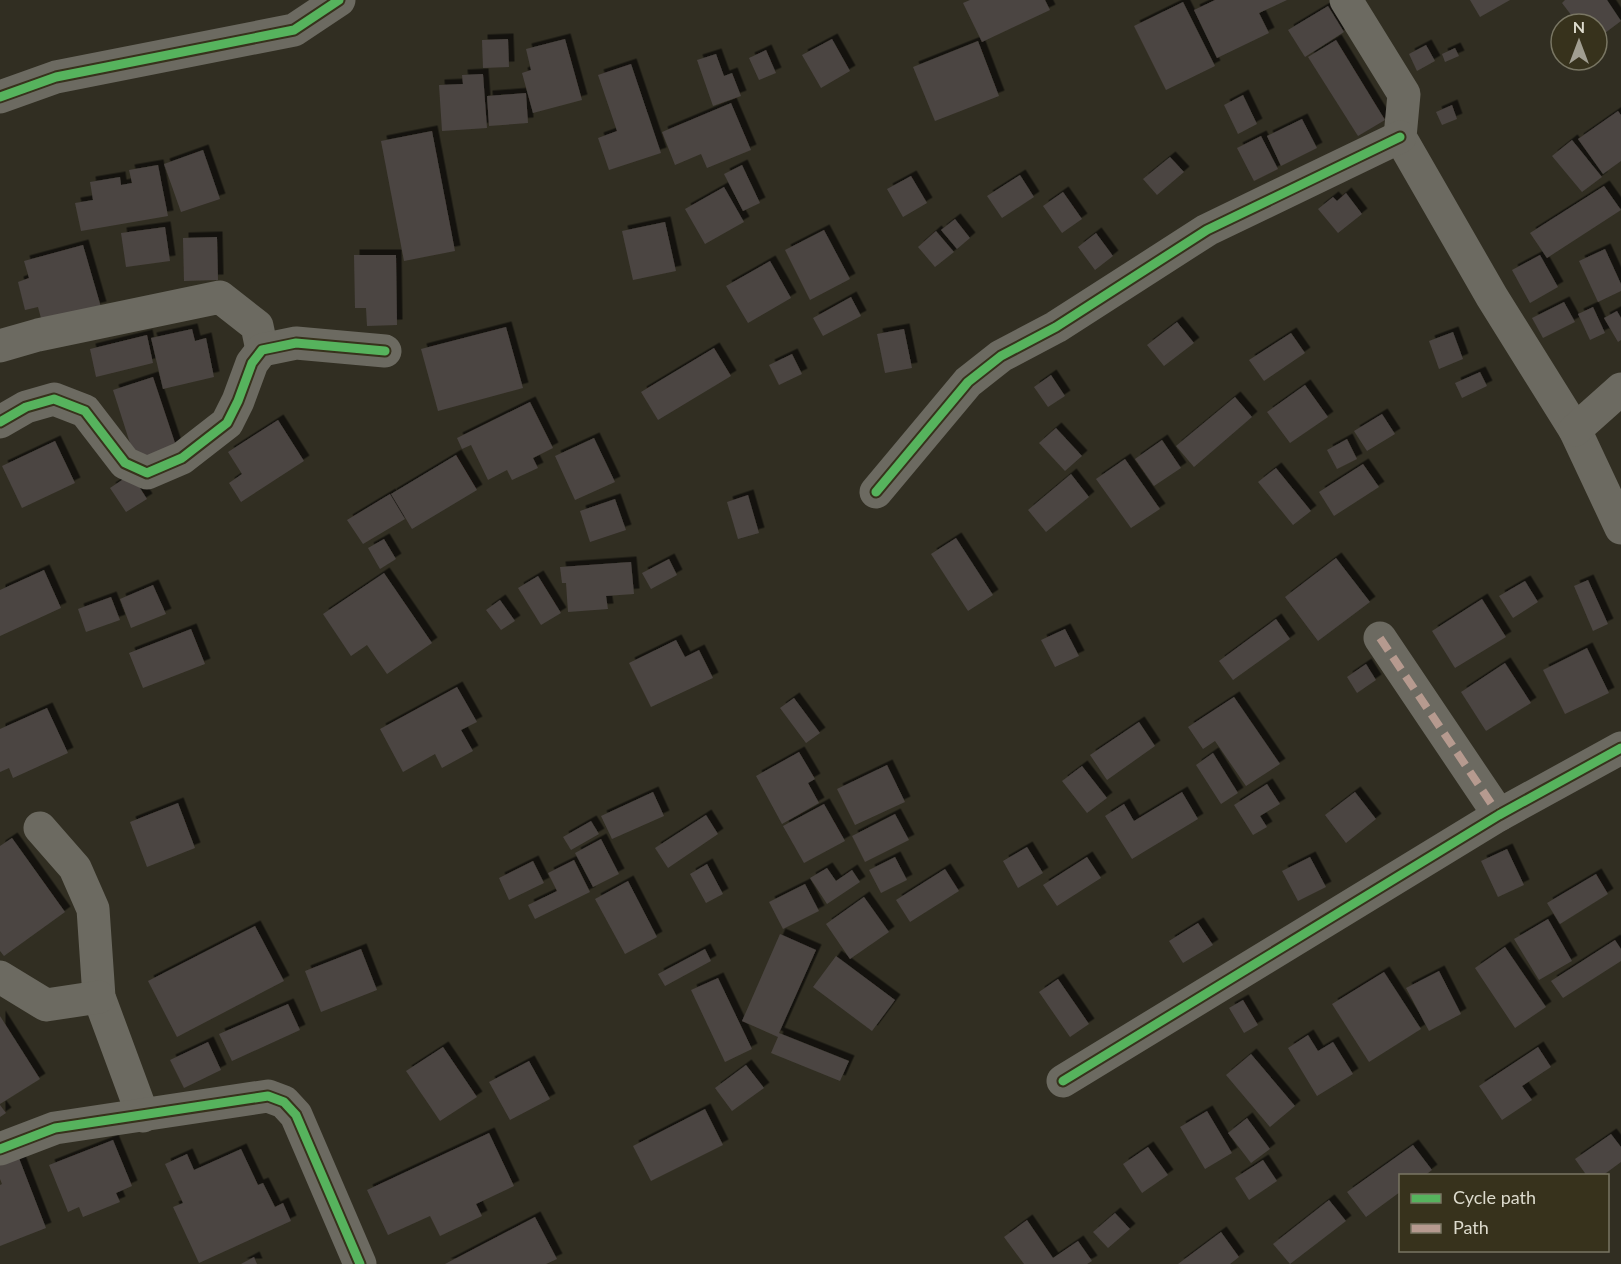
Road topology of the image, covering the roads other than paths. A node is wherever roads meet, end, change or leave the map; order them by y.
1 (339, 0) edge
2 (1346, 0) edge
3 (0, 97) edge
4 (1400, 137) junction
5 (0, 346) edge
6 (262, 350) junction
7 (385, 351) dead end
8 (1621, 389) edge
9 (0, 422) edge
10 (1575, 430) junction
11 (876, 492) dead end
12 (1621, 528) edge
13 (1380, 638) dead end
14 (1621, 747) edge
15 (1499, 815) junction
16 (40, 828) dead end
17 (0, 977) edge
18 (99, 997) junction
19 (1063, 1081) dead end
20 (142, 1116) junction
21 (0, 1149) edge
22 (360, 1264) edge

1 - 3 street
2 - 4 street
4 - 10 street
4 - 11 street
5 - 6 street
6 - 7 street
6 - 9 street
8 - 10 street
10 - 12 street
13 - 15 street
14 - 15 street
15 - 19 street
16 - 18 street
17 - 18 street
18 - 20 street
20 - 21 street
20 - 22 street

